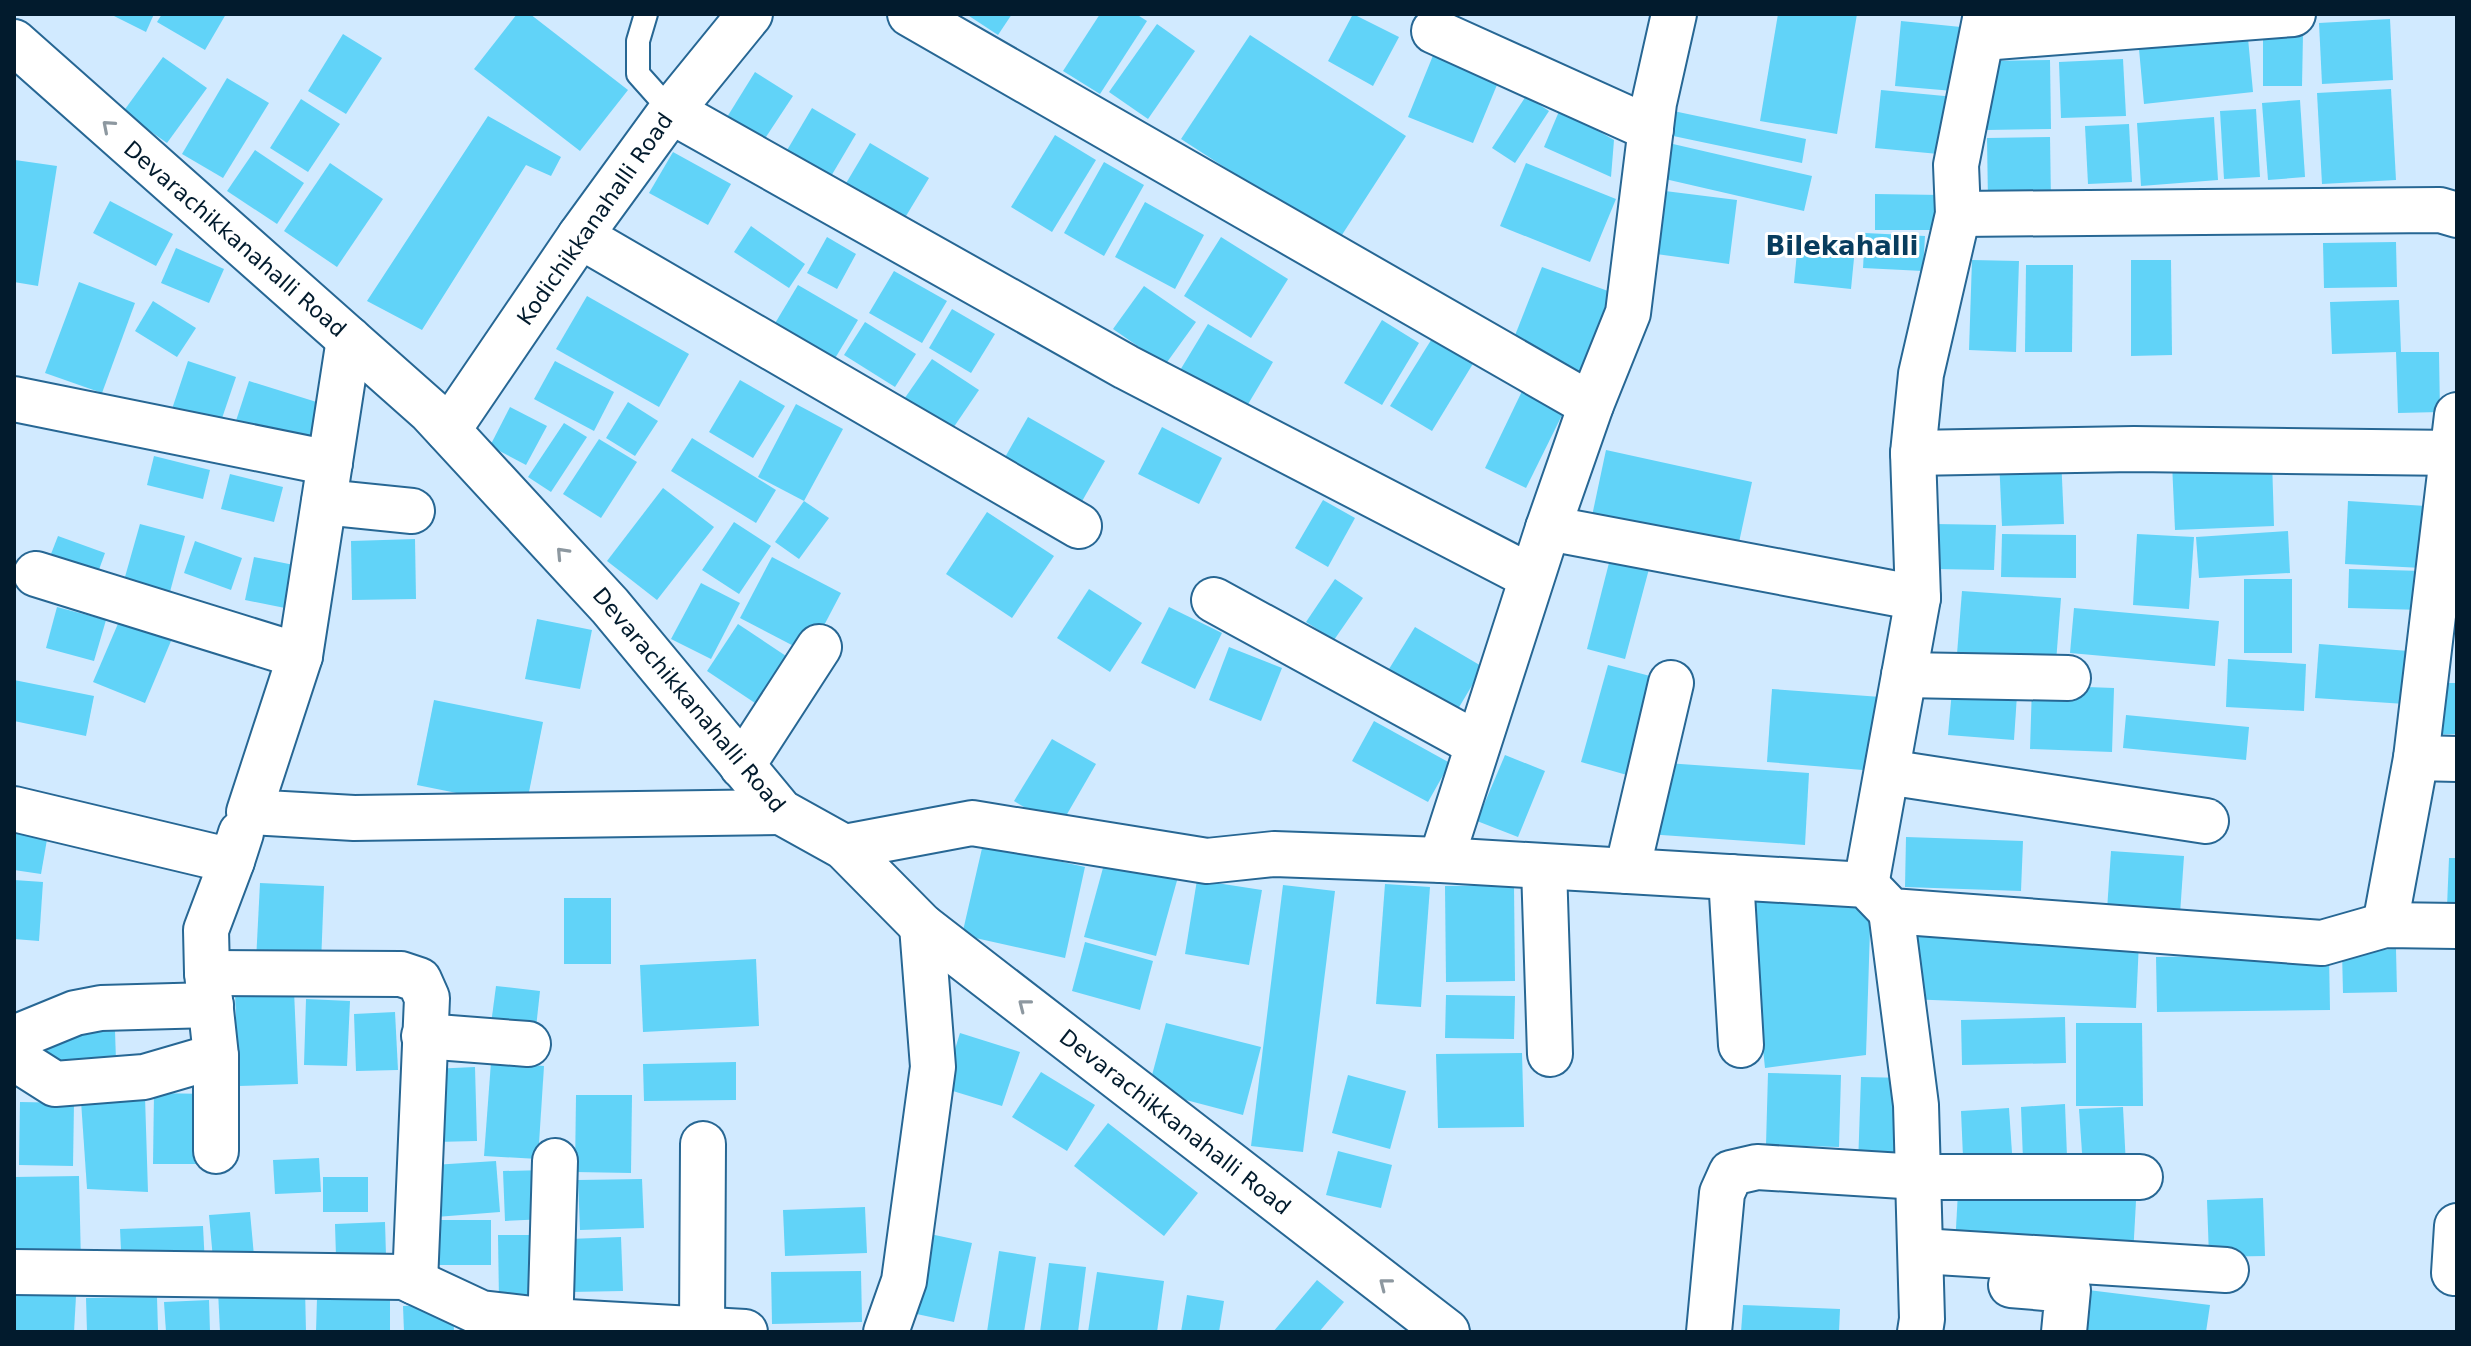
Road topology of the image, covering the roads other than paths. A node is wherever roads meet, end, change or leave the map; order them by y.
1 (646, 14) edge
2 (750, 14) edge
3 (910, 14) edge
4 (1674, 14) edge
5 (2293, 14) edge
6 (1984, 26) edge
7 (1434, 31) dead end
8 (17, 49) edge
9 (671, 111) junction
10 (1651, 129) junction
11 (1958, 214) junction
12 (2457, 215) edge
13 (580, 236) junction
14 (349, 339) junction
15 (14, 399) edge
16 (1591, 405) junction
17 (448, 430) junction
18 (2456, 440) edge
19 (1913, 453) junction
20 (327, 482) junction
21 (412, 511) dead end
22 (1079, 526) dead end
23 (1548, 528) junction
24 (36, 574) dead end
25 (1531, 577) junction
26 (1918, 598) junction
27 (1214, 600) dead end
28 (819, 647) dead end
29 (300, 656) junction
30 (1904, 675) junction
31 (2068, 678) dead end
32 (1671, 683) dead end
33 (1477, 744) junction
34 (2437, 758) edge
35 (742, 766) junction
36 (1887, 772) junction
37 (14, 809) edge
38 (249, 812) junction
39 (781, 812) junction
40 (2206, 821) dead end
41 (844, 847) junction
42 (1441, 860) junction
43 (232, 861) junction
44 (1544, 867) junction
45 (1627, 871) junction
46 (1731, 877) junction
47 (1879, 898) junction
48 (2385, 925) junction
49 (922, 926) junction
50 (2457, 926) edge
51 (209, 989) junction
52 (424, 1036) junction
53 (14, 1038) edge
54 (528, 1044) dead end
55 (1741, 1045) dead end
56 (1550, 1054) dead end
57 (216, 1056) junction
58 (14, 1058) edge
59 (703, 1144) dead end
60 (216, 1151) dead end
61 (555, 1161) dead end
62 (1919, 1177) junction
63 (2140, 1177) dead end
64 (2457, 1226) edge
65 (1921, 1264) junction
66 (2226, 1270) dead end
67 (14, 1272) edge
68 (2454, 1273) dead end
69 (415, 1282) junction
70 (550, 1327) edge
71 (702, 1330) junction
72 (745, 1332) edge
73 (886, 1332) edge
74 (1447, 1332) edge
75 (1709, 1332) edge
76 (1920, 1332) edge
77 (2064, 1332) edge

1 - 9 lane
2 - 9 street, Kodichikkanahalli Road
3 - 16 street
4 - 10 street
5 - 6 street
6 - 11 street
7 - 10 street
14 -> 8 street, Devarachikkanahalli Road
9 - 13 street, Kodichikkanahalli Road
9 - 25 street
10 - 16 street
11 - 12 street
11 - 19 street
13 - 17 street, Kodichikkanahalli Road
13 - 22 street
14 - 17 street, Devarachikkanahalli Road
14 - 20 street
15 - 20 street
16 - 23 street
35 -> 17 street, Devarachikkanahalli Road
18 - 19 street
18 - 34 street
19 - 26 street
20 - 21 street
20 - 29 street
23 - 25 street
23 - 26 street
24 - 29 street
25 - 33 street
26 - 30 street
27 - 33 street
28 - 35 street
29 - 38 street
30 - 31 street
30 - 36 street
32 - 45 street
33 - 42 street
34 - 48 street
35 - 39 street, Devarachikkanahalli Road
36 - 40 street
36 - 47 street
37 - 43 street
38 - 39 street
38 - 43 street
39 - 41 street, Devarachikkanahalli Road
41 - 42 street
41 - 49 street, Devarachikkanahalli Road
42 - 44 street
43 - 51 street
44 - 45 street
44 - 56 street
45 - 46 street
46 - 47 street
46 - 55 street
47 - 48 street
47 - 62 street
48 - 50 street
49 - 73 street
74 -> 49 street, Devarachikkanahalli Road
51 - 52 street
51 - 53 street
51 - 57 street
52 - 54 street
52 - 69 street
57 - 58 street
57 - 60 street
59 - 71 street
61 - 70 street
62 - 63 street
62 - 65 street
62 - 75 street
64 - 68 street
65 - 66 street
65 - 76 street
65 - 77 street
67 - 69 street
69 - 70 street
70 - 71 street
71 - 72 street

